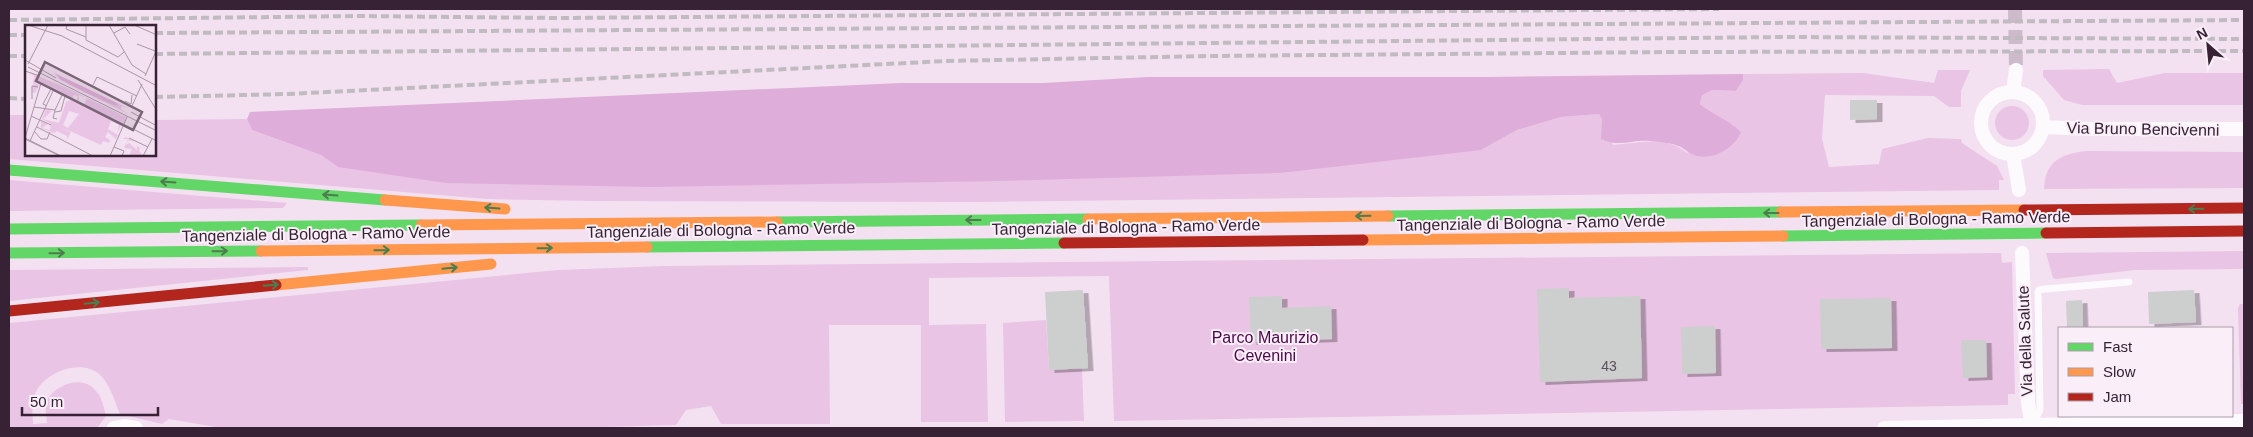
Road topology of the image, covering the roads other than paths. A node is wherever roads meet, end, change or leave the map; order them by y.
1 (2016, 70) tunnel mouth
2 (2013, 92) junction
3 (2043, 127) junction
4 (2244, 129) edge
5 (2013, 154) junction
6 (9, 170) edge
7 (2019, 190) dead end
8 (2244, 208) edge
9 (514, 209) dead end
10 (559, 212) dead end
11 (733, 222) junction
12 (9, 229) edge
13 (2244, 231) edge
14 (699, 246) junction
15 (9, 253) edge
16 (2022, 253) dead end
17 (531, 260) dead end
18 (502, 263) dead end
19 (2129, 282) dead end
20 (9, 311) edge
21 (2244, 421) edge
22 (2031, 427) edge
23 (114, 428) edge
24 (136, 428) edge
25 (1884, 428) edge

1 - 2 street
2 - 3 street
2 - 5 street
3 - 4 street, Via Bruno Bencivenni
3 - 5 street
5 - 7 street
9 -> 6 highway
8 -> 11 highway, Tangenziale di Bologna - Ramo Verde
10 - 11 highway
11 - 12 highway, Tangenziale di Bologna - Ramo Verde
13 - 14 highway, Tangenziale di Bologna - Ramo Verde
15 -> 14 highway, Tangenziale di Bologna - Ramo Verde
14 - 17 highway
16 - 22 street, Via della Salute
20 -> 18 highway
19 - 22 lane
21 - 22 street
22 - 25 street
23 - 24 street

